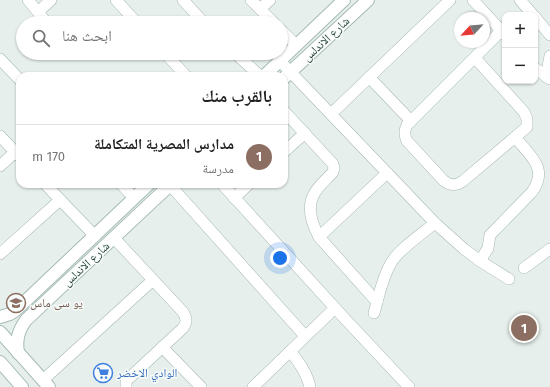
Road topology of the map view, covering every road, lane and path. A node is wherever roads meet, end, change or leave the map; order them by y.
1 (28, 0) edge
2 (51, 0) edge
3 (116, 0) edge
4 (183, 0) edge
5 (251, 0) edge
6 (270, 0) edge
7 (344, 0) edge
8 (368, 0) edge
9 (450, 0) edge
10 (473, 0) edge
11 (520, 0) edge
12 (260, 9) junction
13 (38, 12) junction
14 (530, 12) edge
15 (41, 16) edge
16 (131, 16) edge
17 (198, 16) edge
18 (267, 16) edge
19 (538, 21) edge
20 (502, 32) edge
21 (502, 34) edge
22 (550, 35) edge
23 (288, 37) edge
24 (296, 46) junction
25 (288, 54) edge
26 (550, 56) edge
27 (475, 58) junction
28 (0, 59) edge
29 (171, 60) edge
30 (243, 60) edge
31 (280, 61) joint
32 (538, 70) edge
33 (182, 72) edge
34 (256, 72) edge
35 (268, 72) edge
36 (286, 72) edge
37 (288, 74) edge
38 (16, 76) edge
39 (288, 76) edge
40 (369, 77) junction
41 (548, 78) edge
42 (331, 114) junction
43 (288, 115) edge
44 (411, 121) junction
45 (305, 133) junction
46 (515, 137) junction
47 (2, 143) edge
48 (288, 148) edge
49 (16, 154) edge
50 (16, 156) edge
51 (0, 166) edge
52 (387, 173) junction
53 (49, 188) edge
54 (125, 188) edge
55 (145, 188) edge
56 (167, 188) edge
57 (173, 188) edge
58 (225, 188) edge
59 (245, 188) edge
60 (134, 198) junction
61 (234, 198) junction
62 (60, 200) junction
63 (435, 223) junction
64 (95, 236) junction
65 (319, 237) junction
66 (114, 238) junction
67 (550, 249) edge
68 (0, 254) edge
69 (480, 261) junction
70 (524, 268) dead end
71 (509, 279) dead end
72 (153, 280) junction
73 (377, 302) junction
74 (334, 308) junction
75 (16, 310) junction
76 (374, 313) dead end
77 (0, 316) edge
78 (26, 320) junction
79 (0, 332) edge
80 (305, 336) junction
81 (162, 347) junction
82 (290, 352) junction
83 (18, 353) junction
84 (0, 362) edge
85 (46, 383) edge
86 (22, 387) edge
87 (126, 387) edge
88 (201, 387) edge
89 (253, 387) edge
90 (310, 387) edge
91 (409, 387) edge

1 - 13 street
2 - 13 street
3 - 16 street
4 - 17 street
5 - 12 street
6 - 12 street
7 - 24 street, شارع الاندلس
8 - 37 street, شارع الاندلس
9 - 40 street
10 - 20 street
11 - 14 street
12 - 18 street
13 - 15 street
19 - 22 street
21 - 27 street
23 - 24 street
24 - 25 street, شارع الاندلس
26 - 41 street
27 - 44 street
27 - 46 street
28 - 38 street
29 - 33 street
30 - 34 street
31 - 35 street, شارع الاندلس
31 - 36 street
32 - 41 street
39 - 42 street
40 - 42 street
40 - 44 street
42 - 52 street
43 - 45 street
44 - 46 street
45 - 48 street
45 - 65 street
46 - 69 street
47 - 49 street
50 - 51 street
52 - 63 street
52 - 65 street
53 - 62 street
54 - 60 street
55 - 60 street, شارع الاندلس
56 - 66 street, شارع الاندلس
57 - 80 street
58 - 61 street
59 - 61 street
60 - 64 street, شارع الاندلس
61 - 74 street
62 - 64 street
62 - 68 street
63 - 69 street
63 - 73 street
64 - 75 street, شارع الاندلس
65 - 73 street
66 - 72 street
66 - 78 street, شارع الاندلس
67 - 70 street
69 - 71 street
72 - 81 street
72 - 85 street
73 - 76 street
74 - 80 street
74 - 91 street
75 - 77 street, شارع الاندلس
75 - 78 street
78 - 83 street, شارع الاندلس
79 - 83 street
80 - 82 street
81 - 87 street
81 - 88 street
82 - 89 street
82 - 90 street
83 - 85 street
84 - 86 street

